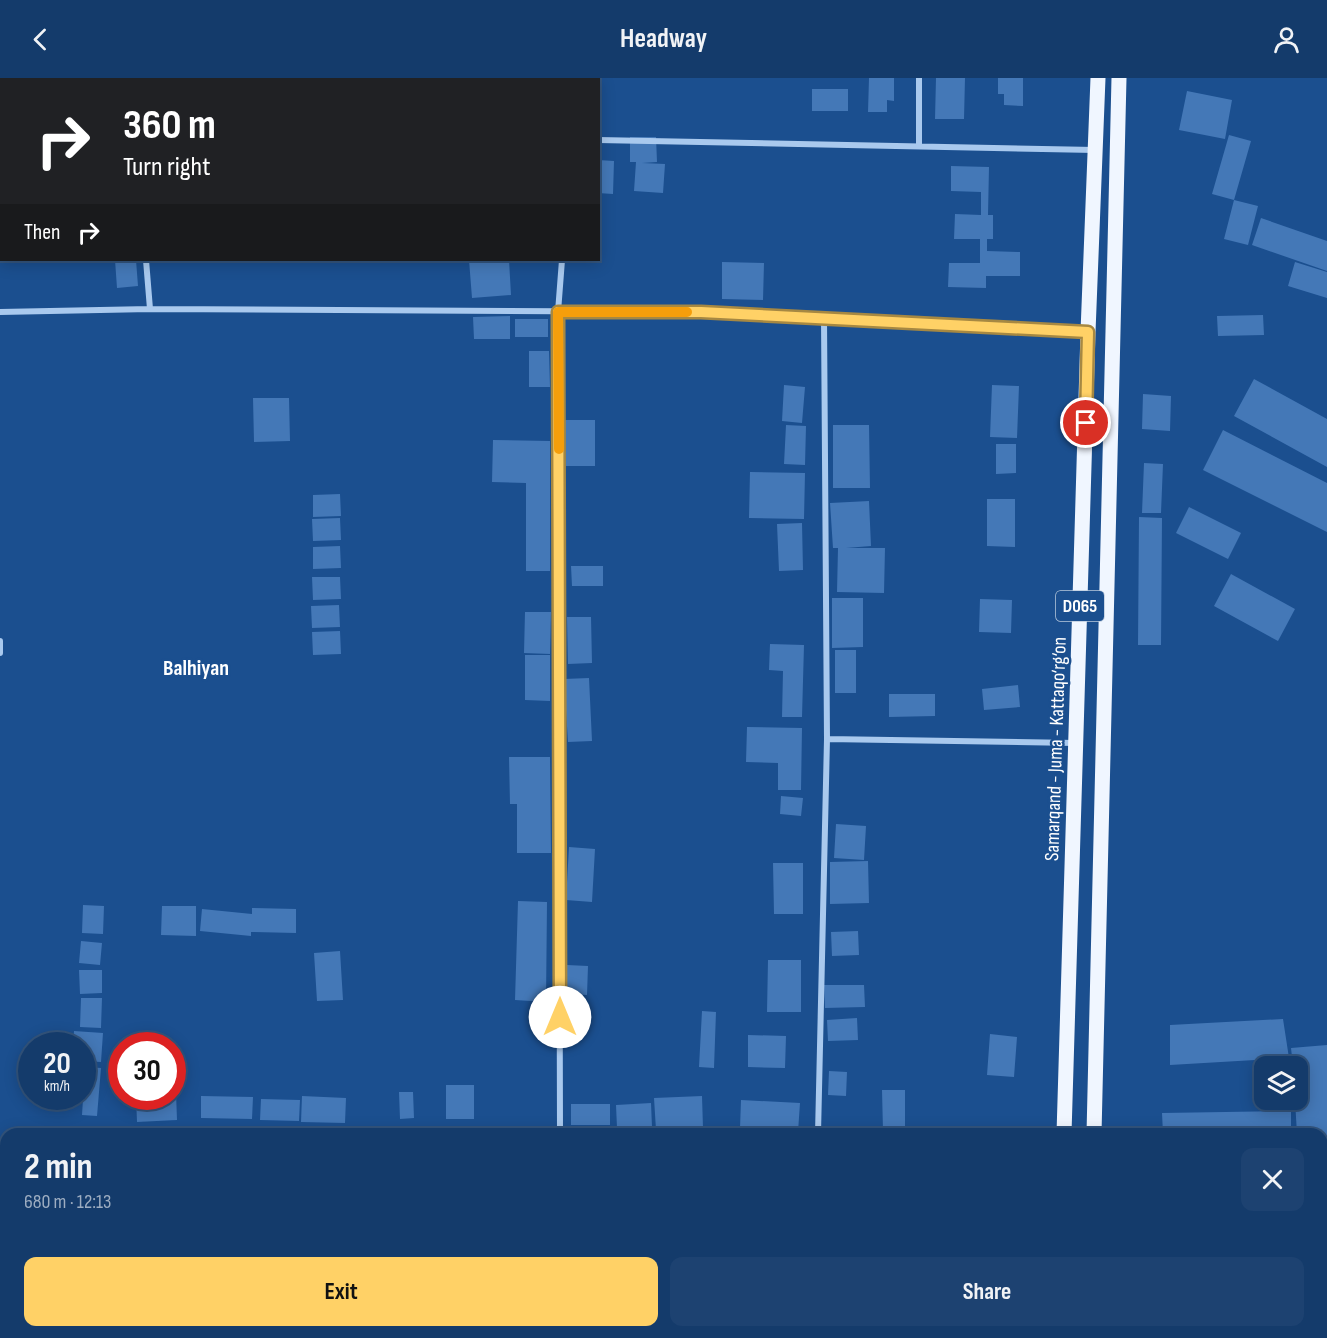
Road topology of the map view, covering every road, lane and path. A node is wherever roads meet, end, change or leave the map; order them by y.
1 (919, 78) edge
2 (1098, 78) edge
3 (1119, 78) edge
4 (600, 140) edge
5 (919, 146) junction
6 (1095, 150) junction
7 (146, 261) edge
8 (562, 261) edge
9 (150, 309) junction
10 (0, 312) edge
11 (558, 312) junction
12 (824, 318) junction
13 (1088, 332) junction
14 (0, 641) edge
15 (0, 653) edge
16 (826, 739) junction
17 (1077, 743) junction
18 (560, 1128) edge
19 (818, 1128) edge
20 (1064, 1128) edge
21 (1094, 1128) edge

1 - 5 street
2 - 6 main road, Samarqand - Juma - Kattaqo‘rg‘on / D065
3 - 21 main road, D065
4 - 5 street
5 - 6 street
6 - 13 main road, Samarqand - Juma - Kattaqo‘rg‘on / D065
7 - 9 street
8 - 11 street
9 - 10 street
9 - 11 street
11 - 12 street
11 - 18 street
12 - 13 street
12 - 16 street
13 - 17 main road, Samarqand - Juma - Kattaqo‘rg‘on / D065
14 - 15 street
16 - 17 street
16 - 19 street
17 - 20 main road, Samarqand - Juma - Kattaqo‘rg‘on / D065

